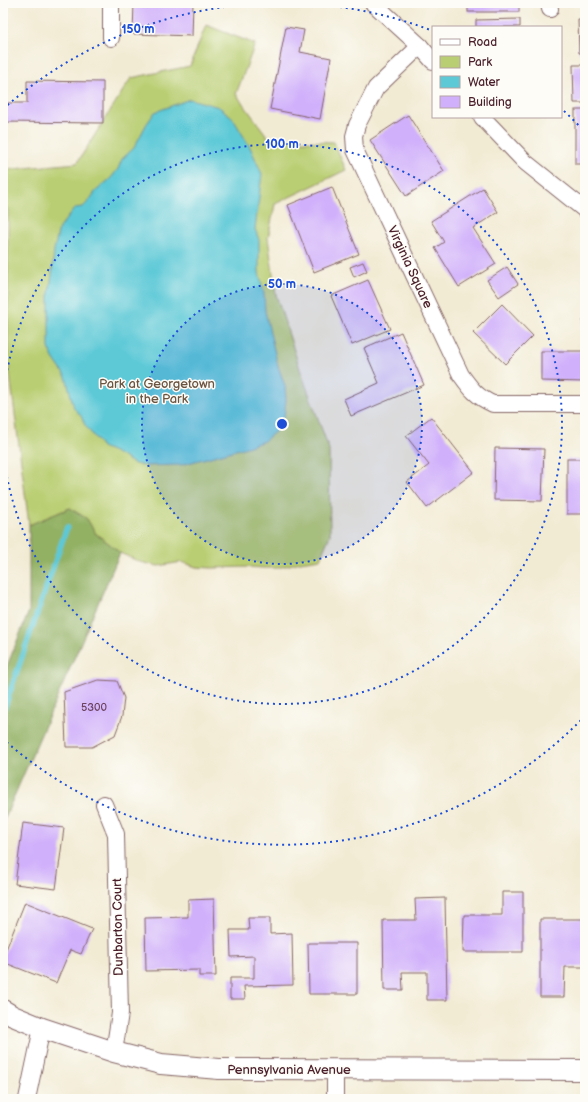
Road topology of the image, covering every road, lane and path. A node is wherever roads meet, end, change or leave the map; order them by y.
1 (111, 3) edge
2 (373, 3) edge
3 (111, 38) dead end
4 (420, 46) junction
5 (432, 60) edge
6 (483, 118) edge
7 (585, 210) edge
8 (585, 404) edge
9 (104, 804) dead end
10 (3, 1010) edge
11 (42, 1028) junction
12 (114, 1052) junction
13 (335, 1070) junction
14 (585, 1070) edge
15 (27, 1099) edge
16 (335, 1099) edge

1 - 3 street
2 - 4 street
4 - 5 street
4 - 8 street, Virginia Square
6 - 7 street
9 - 12 street, Dunbarton Court
10 - 11 street, Pennsylvania Avenue
11 - 12 street, Pennsylvania Avenue
11 - 15 street
12 - 13 street, Pennsylvania Avenue
13 - 14 street, Pennsylvania Avenue
13 - 16 street

